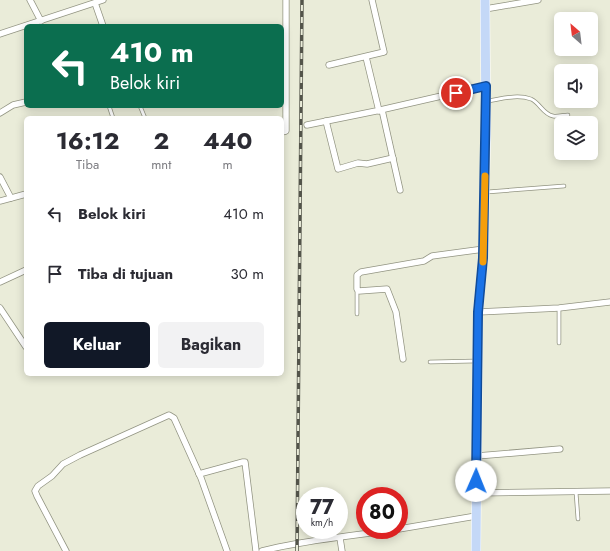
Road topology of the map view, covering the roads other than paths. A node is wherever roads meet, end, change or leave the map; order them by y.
1 (30, 0) edge
2 (286, 0) edge
3 (372, 0) edge
4 (538, 0) edge
5 (99, 1) edge
6 (485, 5) edge
7 (41, 21) junction
8 (35, 24) edge
9 (104, 24) edge
10 (24, 27) edge
11 (0, 34) edge
12 (366, 56) junction
13 (329, 65) dead end
14 (486, 86) junction
15 (486, 101) junction
16 (24, 102) edge
17 (380, 110) junction
18 (0, 113) edge
19 (568, 115) dead end
20 (326, 121) junction
21 (307, 125) dead end
22 (284, 132) edge
23 (393, 158) junction
24 (0, 177) edge
25 (564, 186) dead end
26 (400, 190) dead end
27 (485, 192) junction
28 (24, 195) edge
29 (11, 198) junction
30 (0, 201) edge
31 (484, 249) junction
32 (24, 271) edge
33 (0, 282) edge
34 (357, 290) junction
35 (610, 302) edge
36 (0, 308) edge
37 (559, 308) junction
38 (478, 312) junction
39 (357, 314) dead end
40 (559, 343) dead end
41 (24, 344) edge
42 (403, 359) dead end
43 (478, 360) junction
44 (430, 362) dead end
45 (560, 449) dead end
46 (477, 456) junction
47 (199, 474) junction
48 (610, 491) edge
49 (576, 492) junction
50 (476, 493) junction
51 (476, 516) junction
52 (578, 519) dead end
53 (408, 527) edge
54 (331, 539) edge
55 (340, 539) edge
56 (66, 551) edge
57 (228, 551) edge
58 (256, 551) edge
59 (262, 551) edge
60 (342, 551) edge
61 (476, 551) edge

1 - 7 street
2 - 22 street
3 - 12 street
4 - 6 street
5 - 7 street
5 - 9 street
6 - 14 highway
7 - 8 street
10 - 11 street
12 - 13 street
12 - 17 street
14 - 15 highway
14 - 17 street
15 - 19 lane
15 - 27 highway
16 - 18 street
17 - 20 street
17 - 23 street
20 - 21 street
20 - 23 street
23 - 26 street
24 - 29 street
25 - 27 lane
27 - 31 highway
28 - 29 street
29 - 30 street
31 - 34 street
31 - 38 highway
32 - 33 street
34 - 39 lane
34 - 42 street
35 - 37 street
36 - 41 street
37 - 38 street
37 - 40 lane
38 - 43 highway
43 - 44 lane
43 - 46 highway
45 - 46 street
46 - 50 highway
47 - 56 street
47 - 57 street
47 - 58 street
48 - 49 street
49 - 50 street
49 - 52 lane
50 - 51 highway
51 - 53 street
51 - 61 highway
54 - 59 street
55 - 60 street

